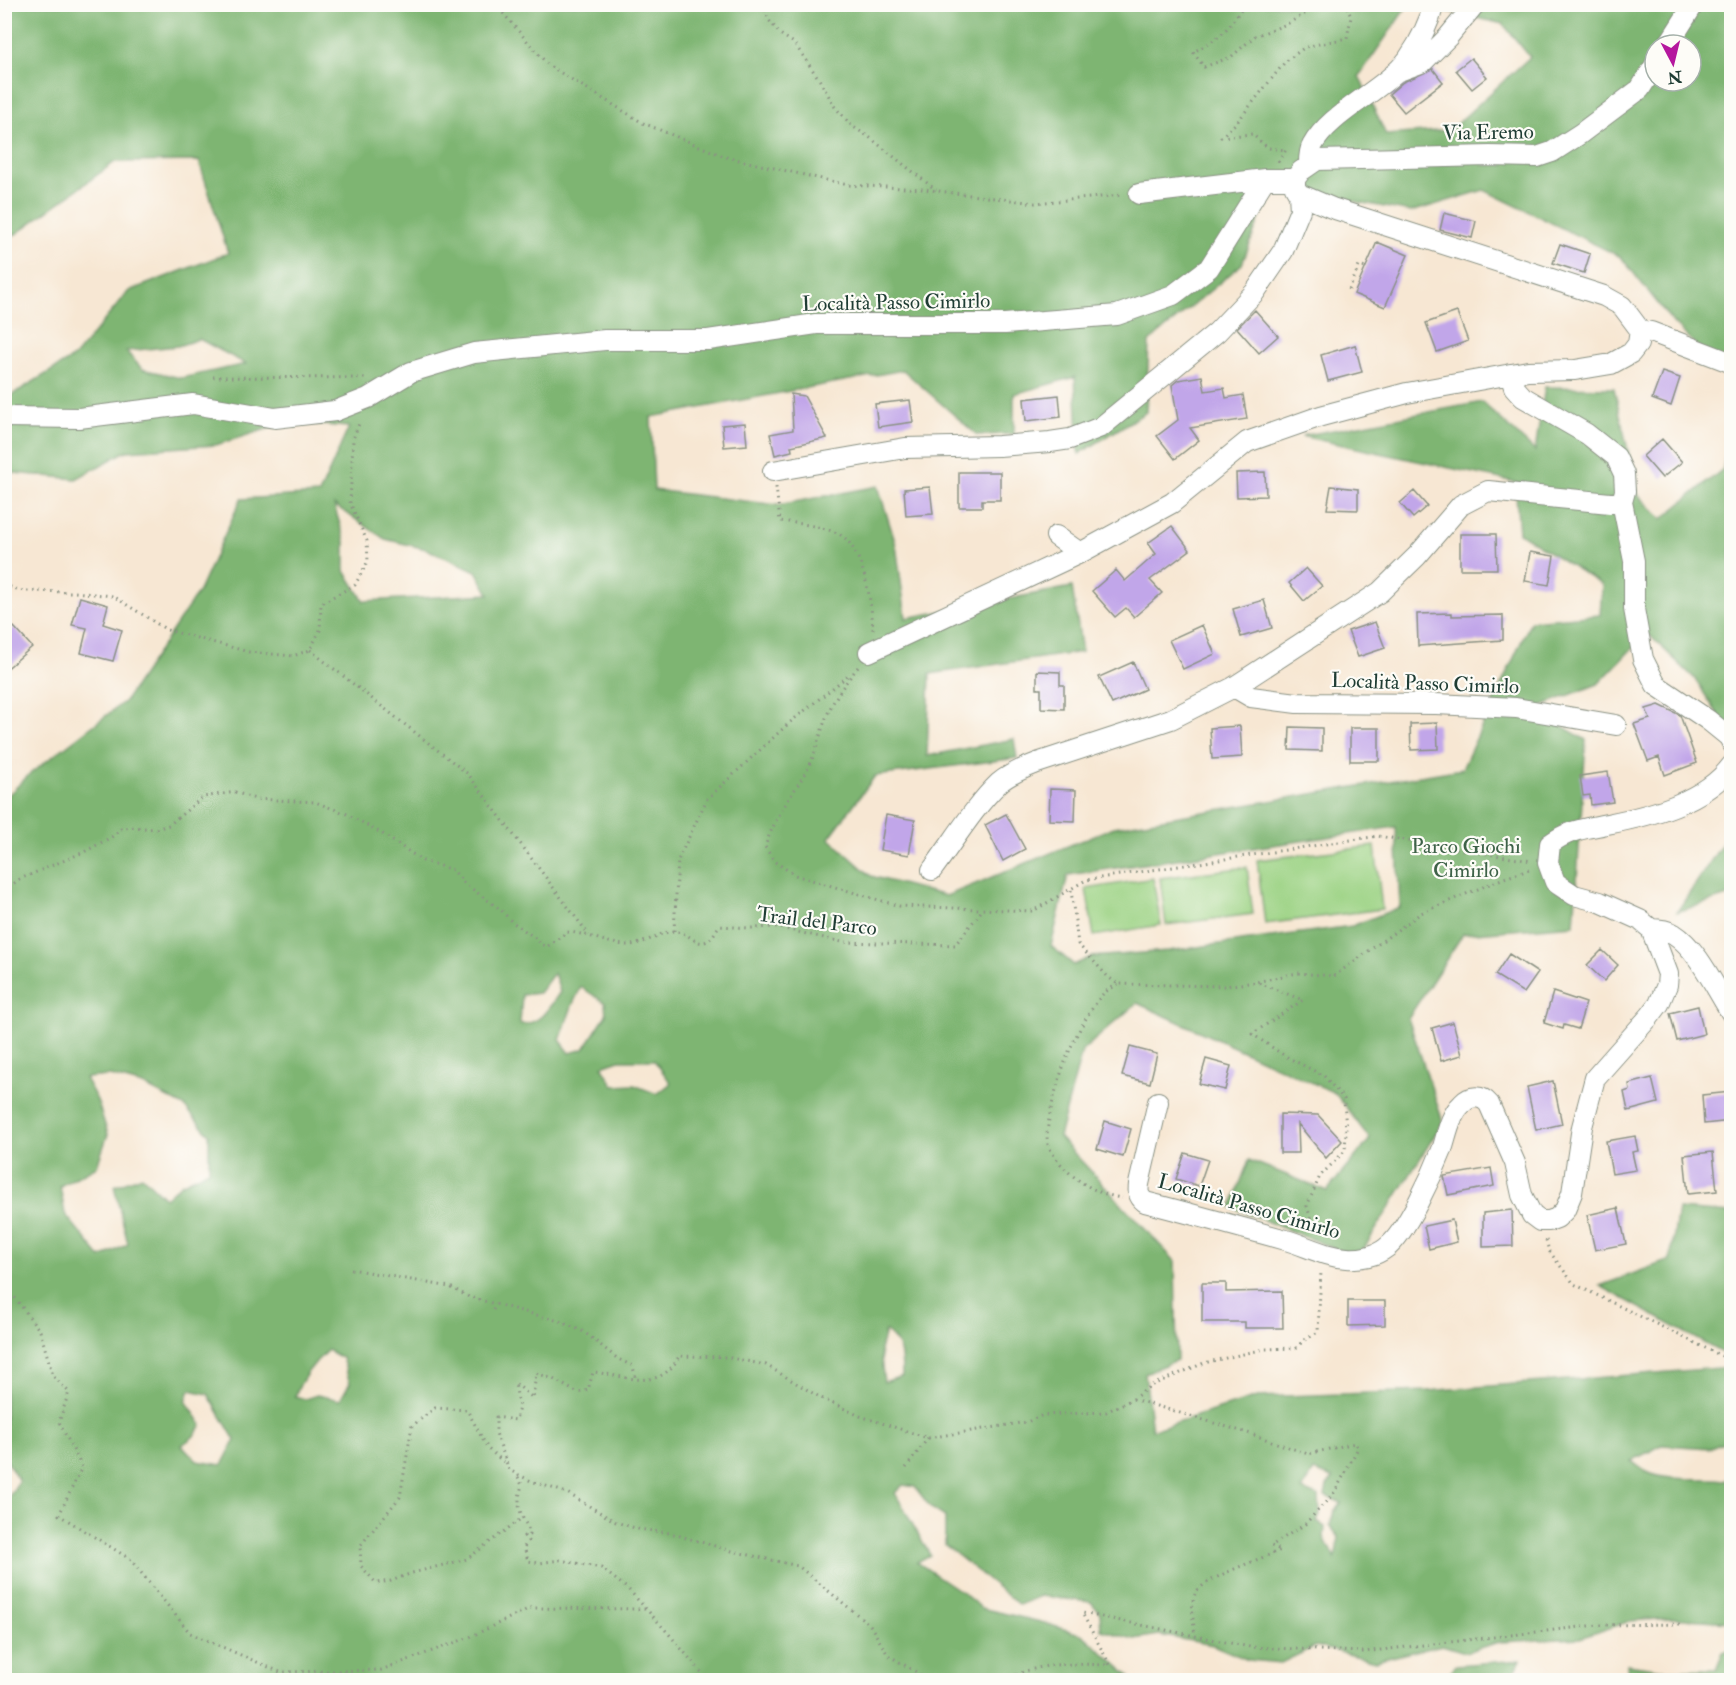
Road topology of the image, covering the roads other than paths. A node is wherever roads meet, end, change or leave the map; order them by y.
1 (1434, 4) edge
2 (1475, 4) edge
3 (1694, 4) edge
4 (1676, 33) edge
5 (1394, 73) junction
6 (1643, 83) edge
7 (1309, 164) junction
8 (1265, 179) junction
9 (1297, 187) junction
10 (1139, 194) road end
11 (1640, 330) junction
12 (1731, 363) edge
13 (1510, 374) junction
14 (4, 417) edge
15 (773, 471) road end
16 (1622, 502) junction
17 (1056, 536) dead end
18 (1080, 553) junction
19 (869, 652) road end
20 (1234, 687) junction
21 (1616, 725) dead end
22 (1731, 743) edge
23 (1731, 765) edge
24 (932, 870) dead end
25 (1652, 929) junction
26 (1731, 1014) edge
27 (1158, 1102) dead end

1 - 5 street
2 - 5 street
3 - 4 street
5 - 7 street
6 - 7 street, Via Eremo
7 - 9 street
8 - 9 street
8 - 10 street
8 - 14 street, Località Passo Cimirlo
9 - 11 street
9 - 15 street
11 - 12 street
11 - 13 street
13 - 16 street
13 - 18 street
16 - 20 street
16 - 22 street
17 - 18 street
18 - 19 street
20 - 21 street, Località Passo Cimirlo
20 - 24 street
23 - 25 street
25 - 26 street
25 - 27 street, Località Passo Cimirlo

